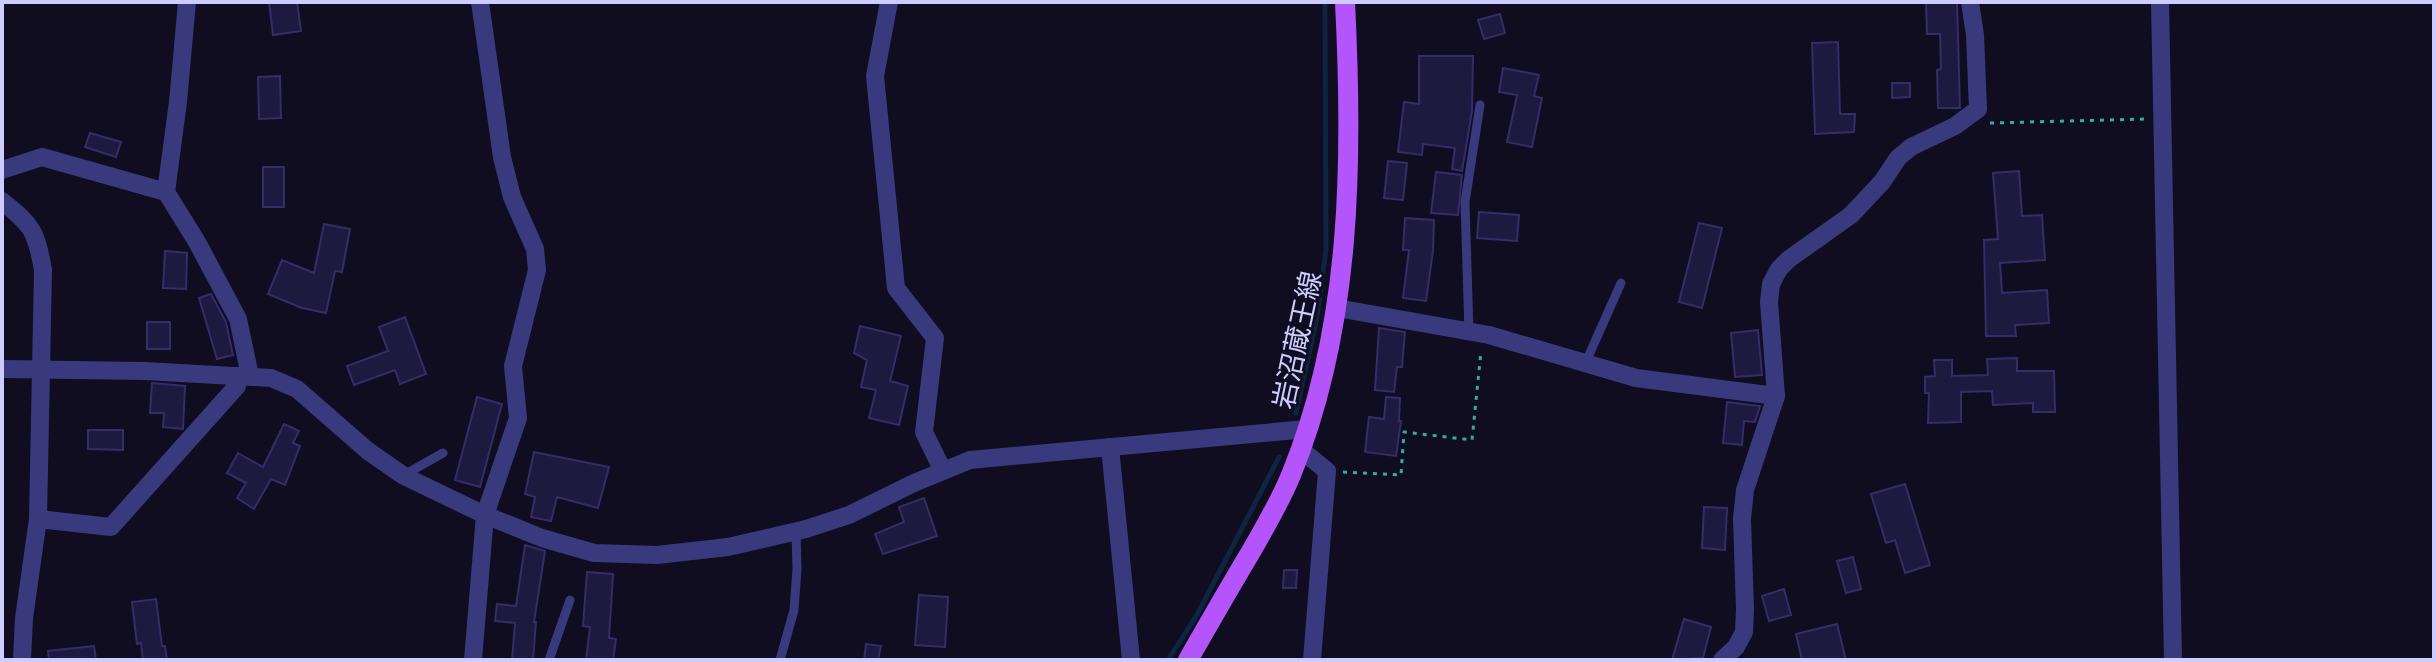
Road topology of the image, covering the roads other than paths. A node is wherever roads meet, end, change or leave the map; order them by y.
1 (187, 2) edge
2 (480, 2) edge
3 (889, 2) edge
4 (1345, 2) edge
5 (1970, 2) edge
6 (2160, 2) edge
7 (1480, 105) dead end
8 (2, 170) edge
9 (166, 192) junction
10 (2, 201) edge
11 (1621, 283) dead end
12 (1337, 308) junction
13 (1476, 333) junction
14 (1585, 364) junction
15 (2, 369) edge
16 (40, 369) junction
17 (244, 376) junction
18 (1776, 396) junction
19 (1307, 429) junction
20 (1110, 447) junction
21 (1300, 449) junction
22 (443, 453) dead end
23 (943, 471) junction
24 (404, 476) junction
25 (485, 515) junction
26 (38, 519) junction
27 (796, 531) junction
28 (570, 600) dead end
29 (22, 660) edge
30 (473, 660) edge
31 (549, 660) edge
32 (780, 660) edge
33 (1131, 660) edge
34 (1188, 660) edge
35 (1312, 660) edge
36 (1722, 660) edge
37 (2173, 660) edge

1 - 9 street
2 - 25 street
3 - 23 street
4 - 12 main road, 岩沼蔵王線
5 - 18 street
6 - 37 street
7 - 13 lane
8 - 9 street
9 - 17 street
10 - 16 street
11 - 14 lane
12 - 13 street
12 - 19 main road, 岩沼蔵王線
13 - 14 street
14 - 18 street
15 - 16 street
16 - 17 street
16 - 26 street
17 - 24 street
17 - 26 street
18 - 36 street
19 - 20 street
19 - 21 main road, 岩沼蔵王線
20 - 23 street
20 - 33 street
21 - 34 main road, 岩沼蔵王線
21 - 35 street
22 - 24 lane
23 - 27 street
24 - 25 street
25 - 27 street
25 - 30 street
26 - 29 street
27 - 32 lane
28 - 31 lane

